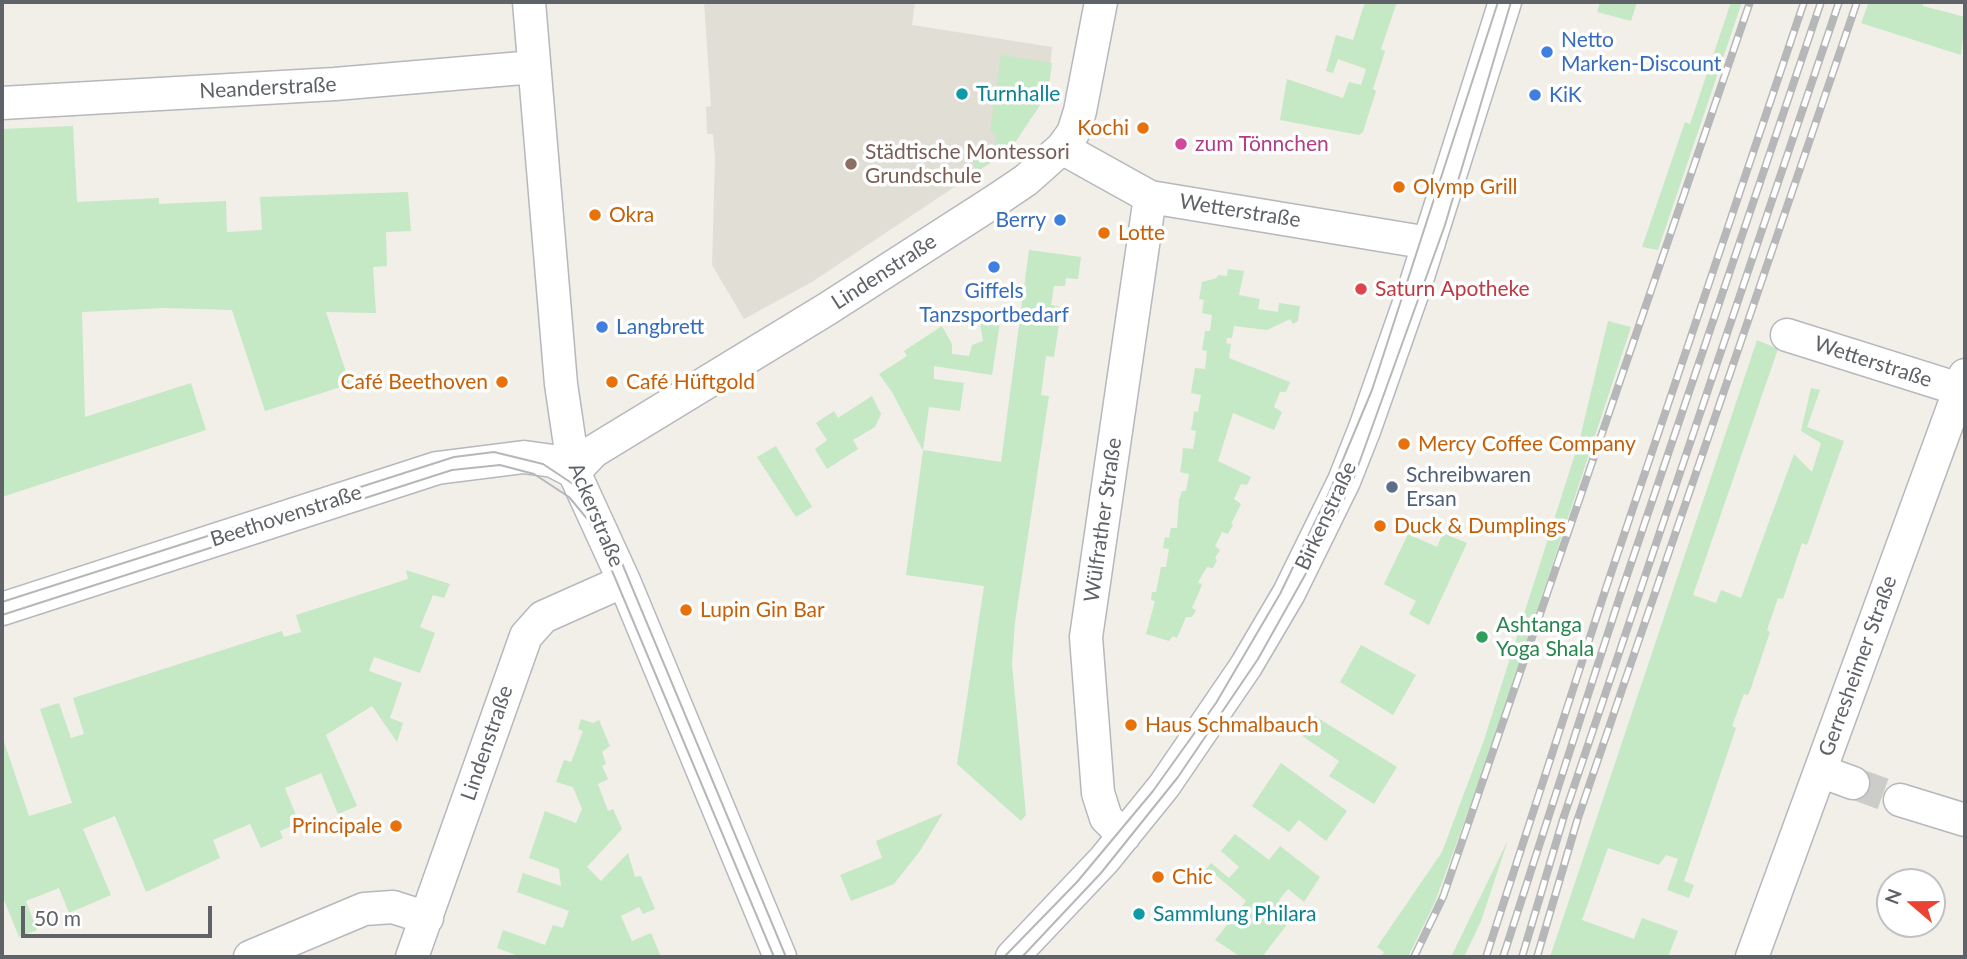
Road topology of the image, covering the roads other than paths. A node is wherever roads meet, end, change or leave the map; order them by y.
1 (529, 2) edge
2 (1101, 2) edge
3 (1505, 2) edge
4 (534, 68) junction
5 (2, 103) edge
6 (1062, 148) junction
7 (1150, 197) junction
8 (1429, 243) junction
9 (1787, 335) dead end
10 (1963, 385) edge
11 (574, 472) junction
12 (624, 581) junction
13 (2, 609) edge
14 (1820, 771) junction
15 (1853, 783) tunnel mouth
16 (1900, 800) tunnel mouth
17 (1965, 820) edge
18 (1124, 836) junction
19 (427, 918) junction
20 (250, 957) edge
21 (412, 957) edge
22 (780, 957) edge
23 (1012, 957) edge
24 (1752, 957) edge

1 - 4 street, Ackerstraße
2 - 6 street, Lindenstraße
3 - 8 street, Birkenstraße
4 - 5 street, Neanderstraße
4 - 11 street, Ackerstraße
6 - 7 street, Wetterstraße
6 - 11 street, Lindenstraße
7 - 8 street, Wetterstraße
7 - 18 street, Wülfrather Straße
8 - 18 street, Birkenstraße
9 - 10 street, Wetterstraße
10 - 14 street, Gerresheimer Straße
11 - 12 street, Ackerstraße
11 - 13 street, Beethovenstraße
12 - 19 street, Lindenstraße
12 - 22 street, Ackerstraße
14 - 15 street
14 - 24 street, Gerresheimer Straße
16 - 17 street
18 - 23 street, Birkenstraße
19 - 20 street
19 - 21 street, Lindenstraße

